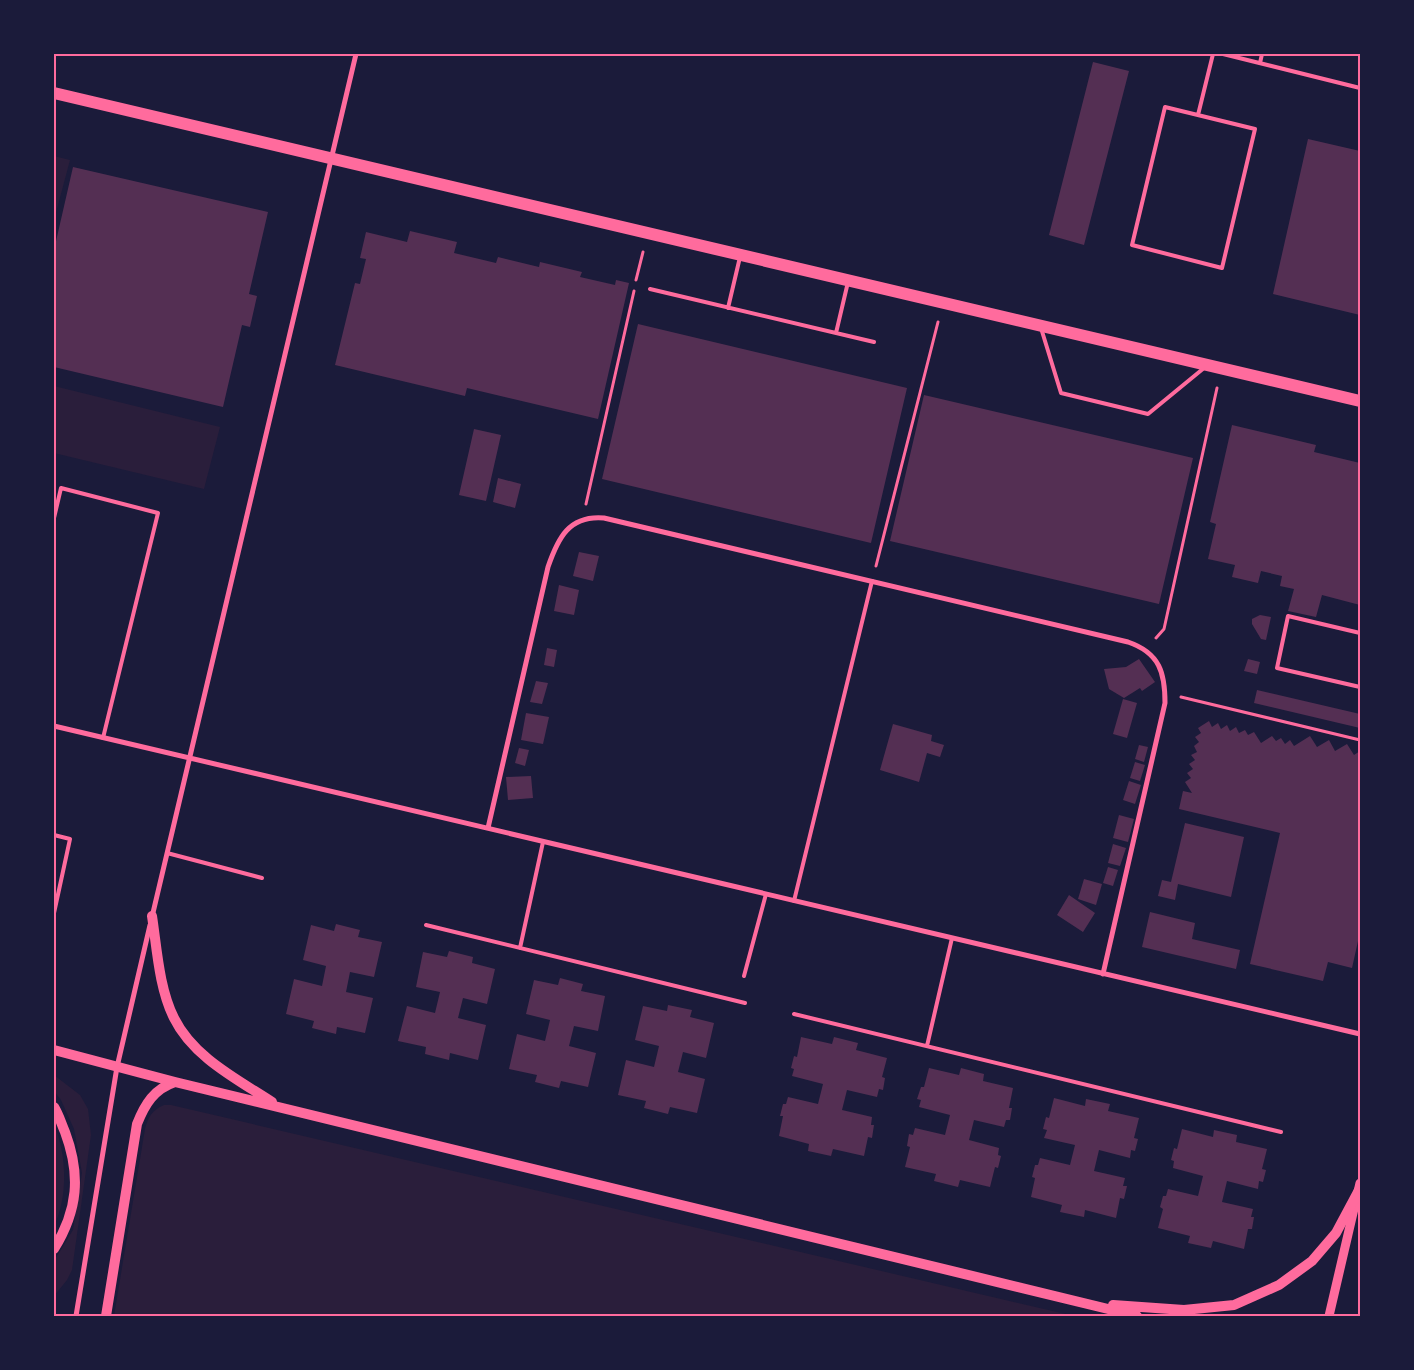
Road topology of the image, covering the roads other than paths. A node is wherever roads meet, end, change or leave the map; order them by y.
1 (356, 54) edge
2 (1213, 54) edge
3 (1224, 54) edge
4 (1262, 54) edge
5 (1260, 63) junction
6 (1360, 88) edge
7 (54, 93) edge
8 (1198, 115) junction
9 (331, 158) junction
10 (740, 255) junction
11 (848, 280) junction
12 (650, 289) dead end
13 (728, 308) junction
14 (1041, 325) junction
15 (836, 333) junction
16 (874, 342) dead end
17 (1208, 365) junction
18 (1360, 401) edge
19 (54, 518) edge
20 (872, 581) junction
21 (1360, 633) edge
22 (1360, 687) edge
23 (54, 726) edge
24 (102, 738) junction
25 (189, 758) junction
26 (488, 828) junction
27 (54, 835) edge
28 (543, 842) junction
29 (167, 854) junction
30 (262, 878) dead end
31 (766, 894) junction
32 (794, 900) junction
33 (54, 913) edge
34 (152, 916) junction
35 (426, 926) dead end
36 (952, 938) junction
37 (520, 948) junction
38 (1103, 974) junction
39 (744, 976) dead end
40 (745, 1002) dead end
41 (794, 1014) dead end
42 (1360, 1034) edge
43 (927, 1046) junction
44 (54, 1050) edge
45 (117, 1067) junction
46 (175, 1082) junction
47 (54, 1107) edge
48 (279, 1107) junction
49 (1281, 1132) dead end
50 (1359, 1187) edge
51 (54, 1249) edge
52 (1084, 1304) junction
53 (76, 1316) edge
54 (106, 1316) edge
55 (1137, 1316) edge
56 (1329, 1316) edge

1 - 9 street
2 - 8 lane
3 - 5 lane
4 - 5 lane
5 - 6 lane
7 - 9 main road
8 - 8 lane
9 - 10 main road
9 - 25 street
10 - 11 main road
10 - 13 lane
11 - 14 main road
11 - 15 lane
12 - 13 lane
13 - 15 lane
14 - 17 main road
14 - 17 lane
15 - 16 lane
17 - 18 main road
19 - 24 lane
20 - 26 street
20 - 32 lane
20 - 38 street
21 - 22 lane
23 - 24 street
24 - 25 street
25 - 26 street
25 - 29 street
26 - 28 street
27 - 33 lane
28 - 31 street
28 - 37 lane
29 - 30 lane
29 - 34 street
31 - 32 street
31 - 39 lane
32 - 36 street
34 - 45 street
34 - 48 main road
35 - 37 lane
36 - 38 street
36 - 43 lane
37 - 40 lane
38 - 42 street
41 - 43 lane
43 - 49 lane
44 - 45 main road
45 - 46 main road
45 - 53 street
46 - 48 main road
46 - 54 main road
47 - 51 main road
48 - 52 main road
50 - 52 main road
50 - 56 street
52 - 55 main road

